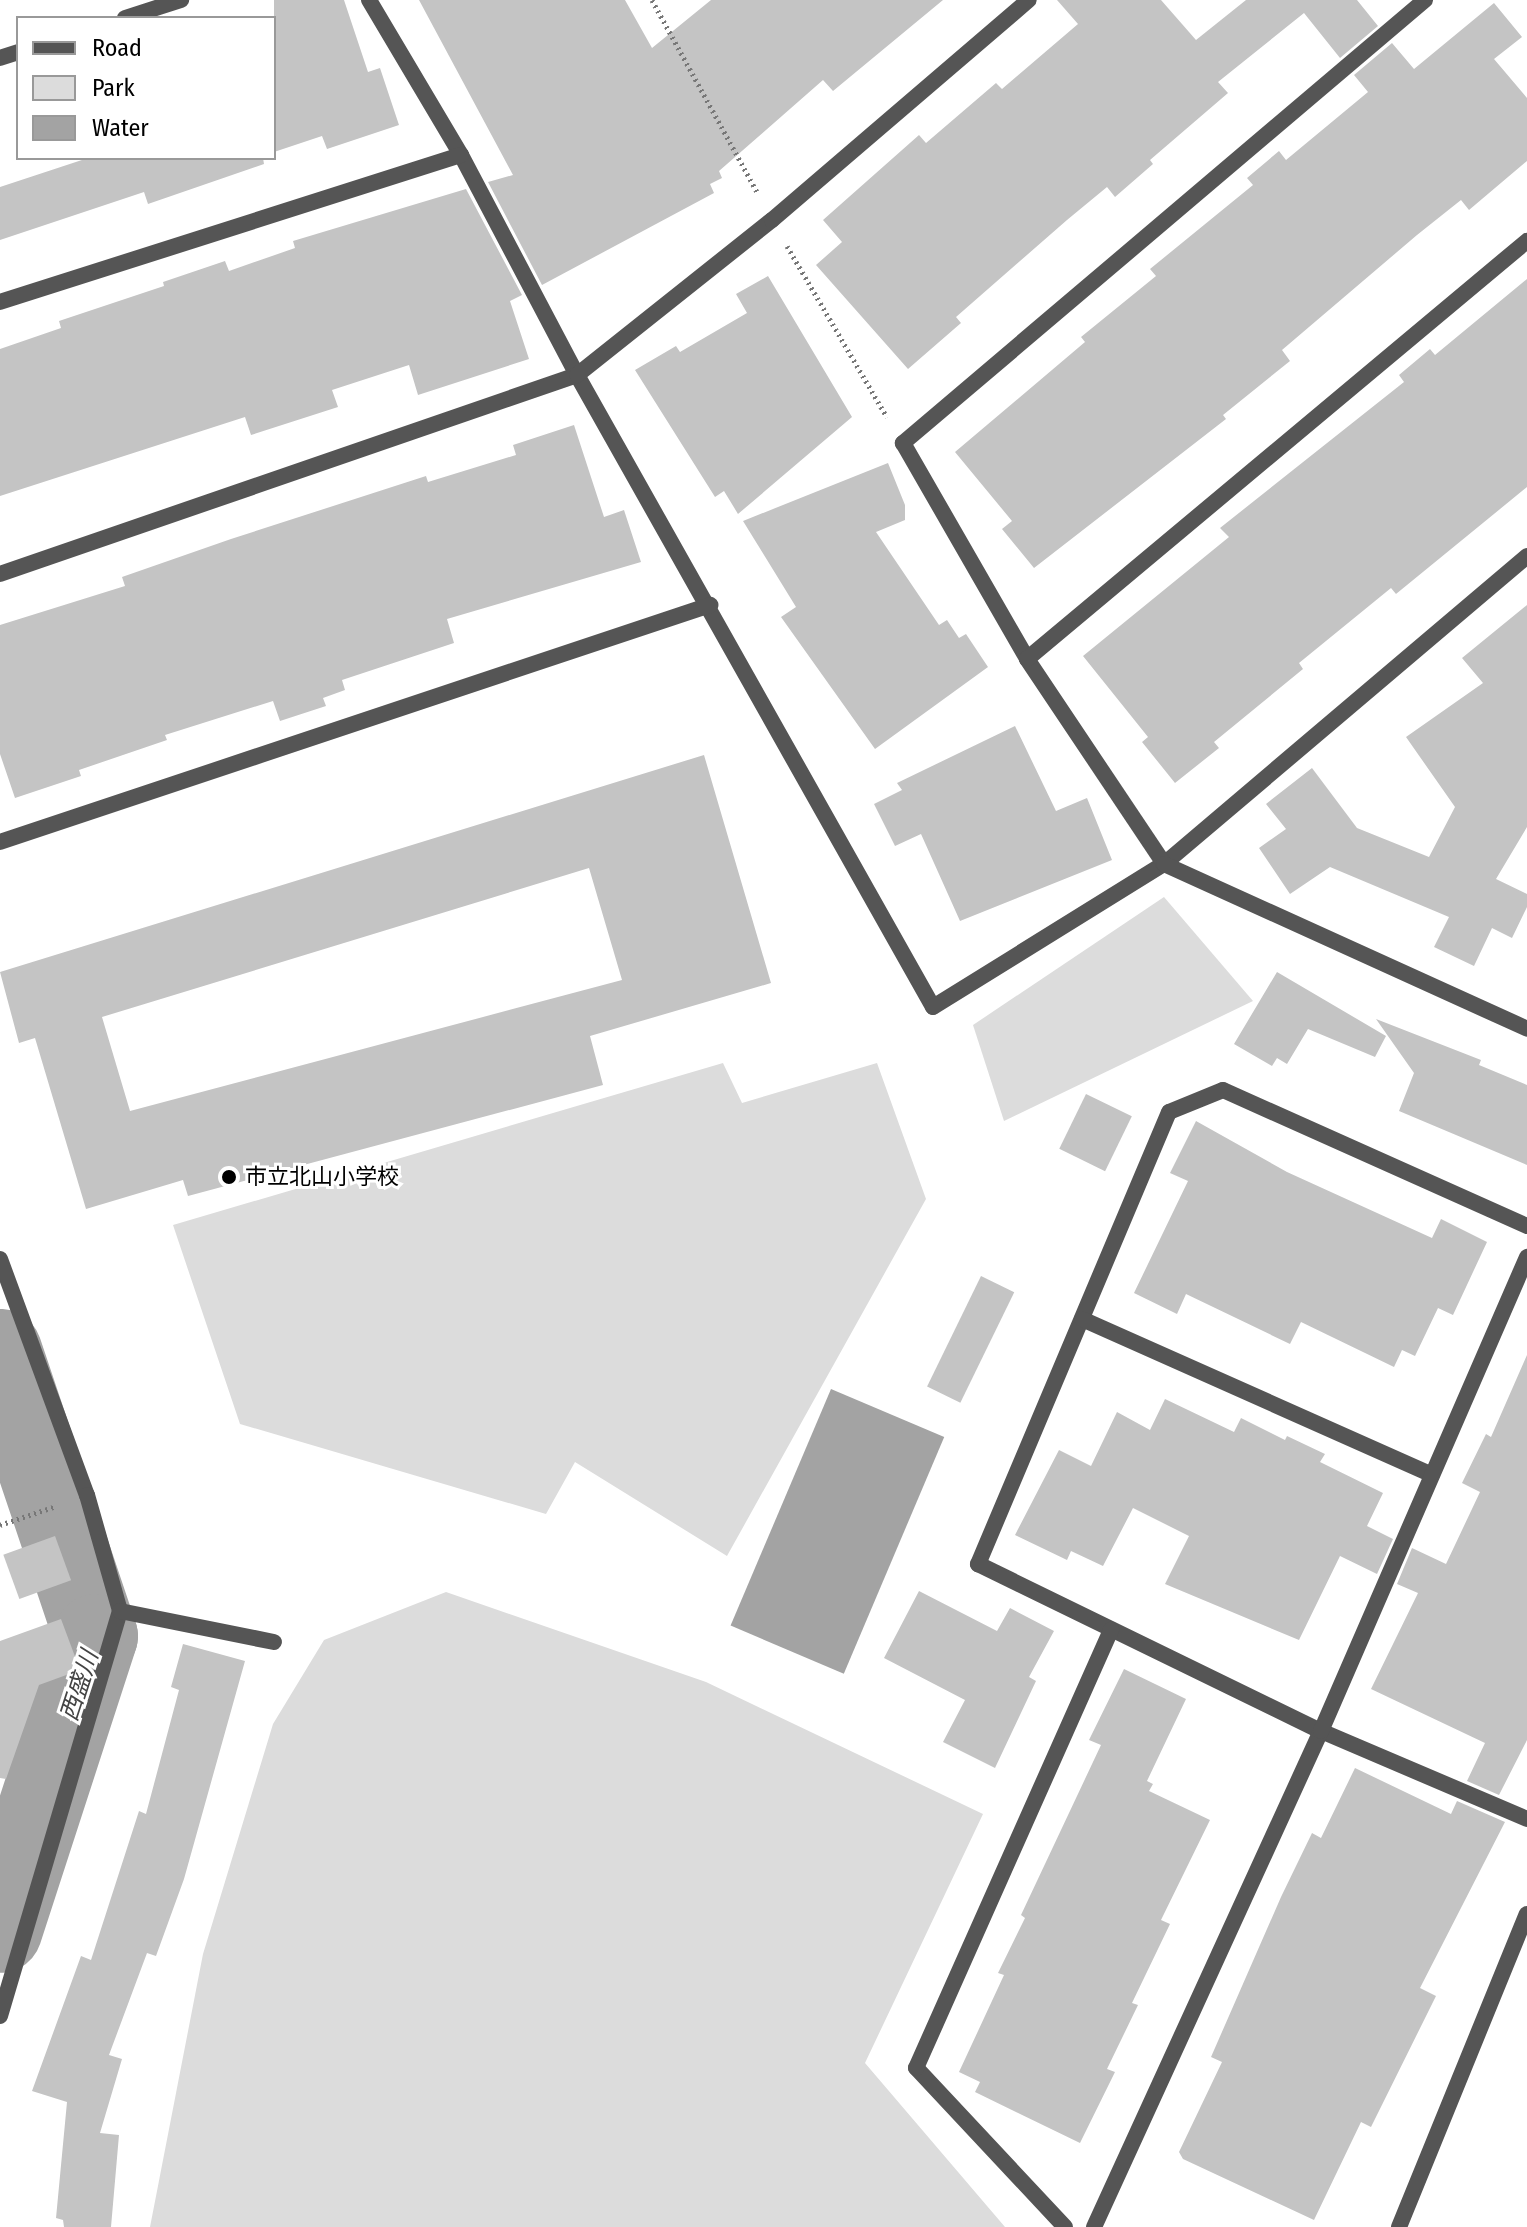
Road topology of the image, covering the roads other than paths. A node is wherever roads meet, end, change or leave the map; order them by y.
1 (181, 0) edge
2 (369, 0) edge
3 (1029, 0) edge
4 (1425, 0) edge
5 (131, 16) edge
6 (461, 155) junction
7 (1527, 241) edge
8 (0, 302) edge
9 (577, 375) junction
10 (1527, 556) edge
11 (0, 574) edge
12 (710, 605) junction
13 (1027, 659) junction
14 (0, 842) edge
15 (1164, 864) junction
16 (1527, 1029) edge
17 (1527, 1226) edge
18 (1527, 1257) edge
19 (0, 1259) edge
20 (1082, 1319) junction
21 (1432, 1475) junction
22 (120, 1611) junction
23 (1111, 1629) junction
24 (274, 1642) dead end
25 (1321, 1731) junction
26 (1527, 1819) edge
27 (1527, 1914) edge
28 (0, 2016) edge
29 (1065, 2227) edge
30 (1094, 2227) edge
31 (1399, 2227) edge

1 - 5 street
2 - 6 street
3 - 9 street
4 - 13 street
6 - 8 street
6 - 9 street
7 - 13 street
9 - 11 street
9 - 12 street
10 - 15 street
12 - 14 street
12 - 15 street
13 - 15 street
15 - 16 street
17 - 20 street
18 - 21 street
19 - 22 street
20 - 21 street
20 - 23 street
21 - 25 street
22 - 24 street
22 - 28 street
23 - 25 street
23 - 29 street
25 - 26 street
25 - 30 street
27 - 31 street

